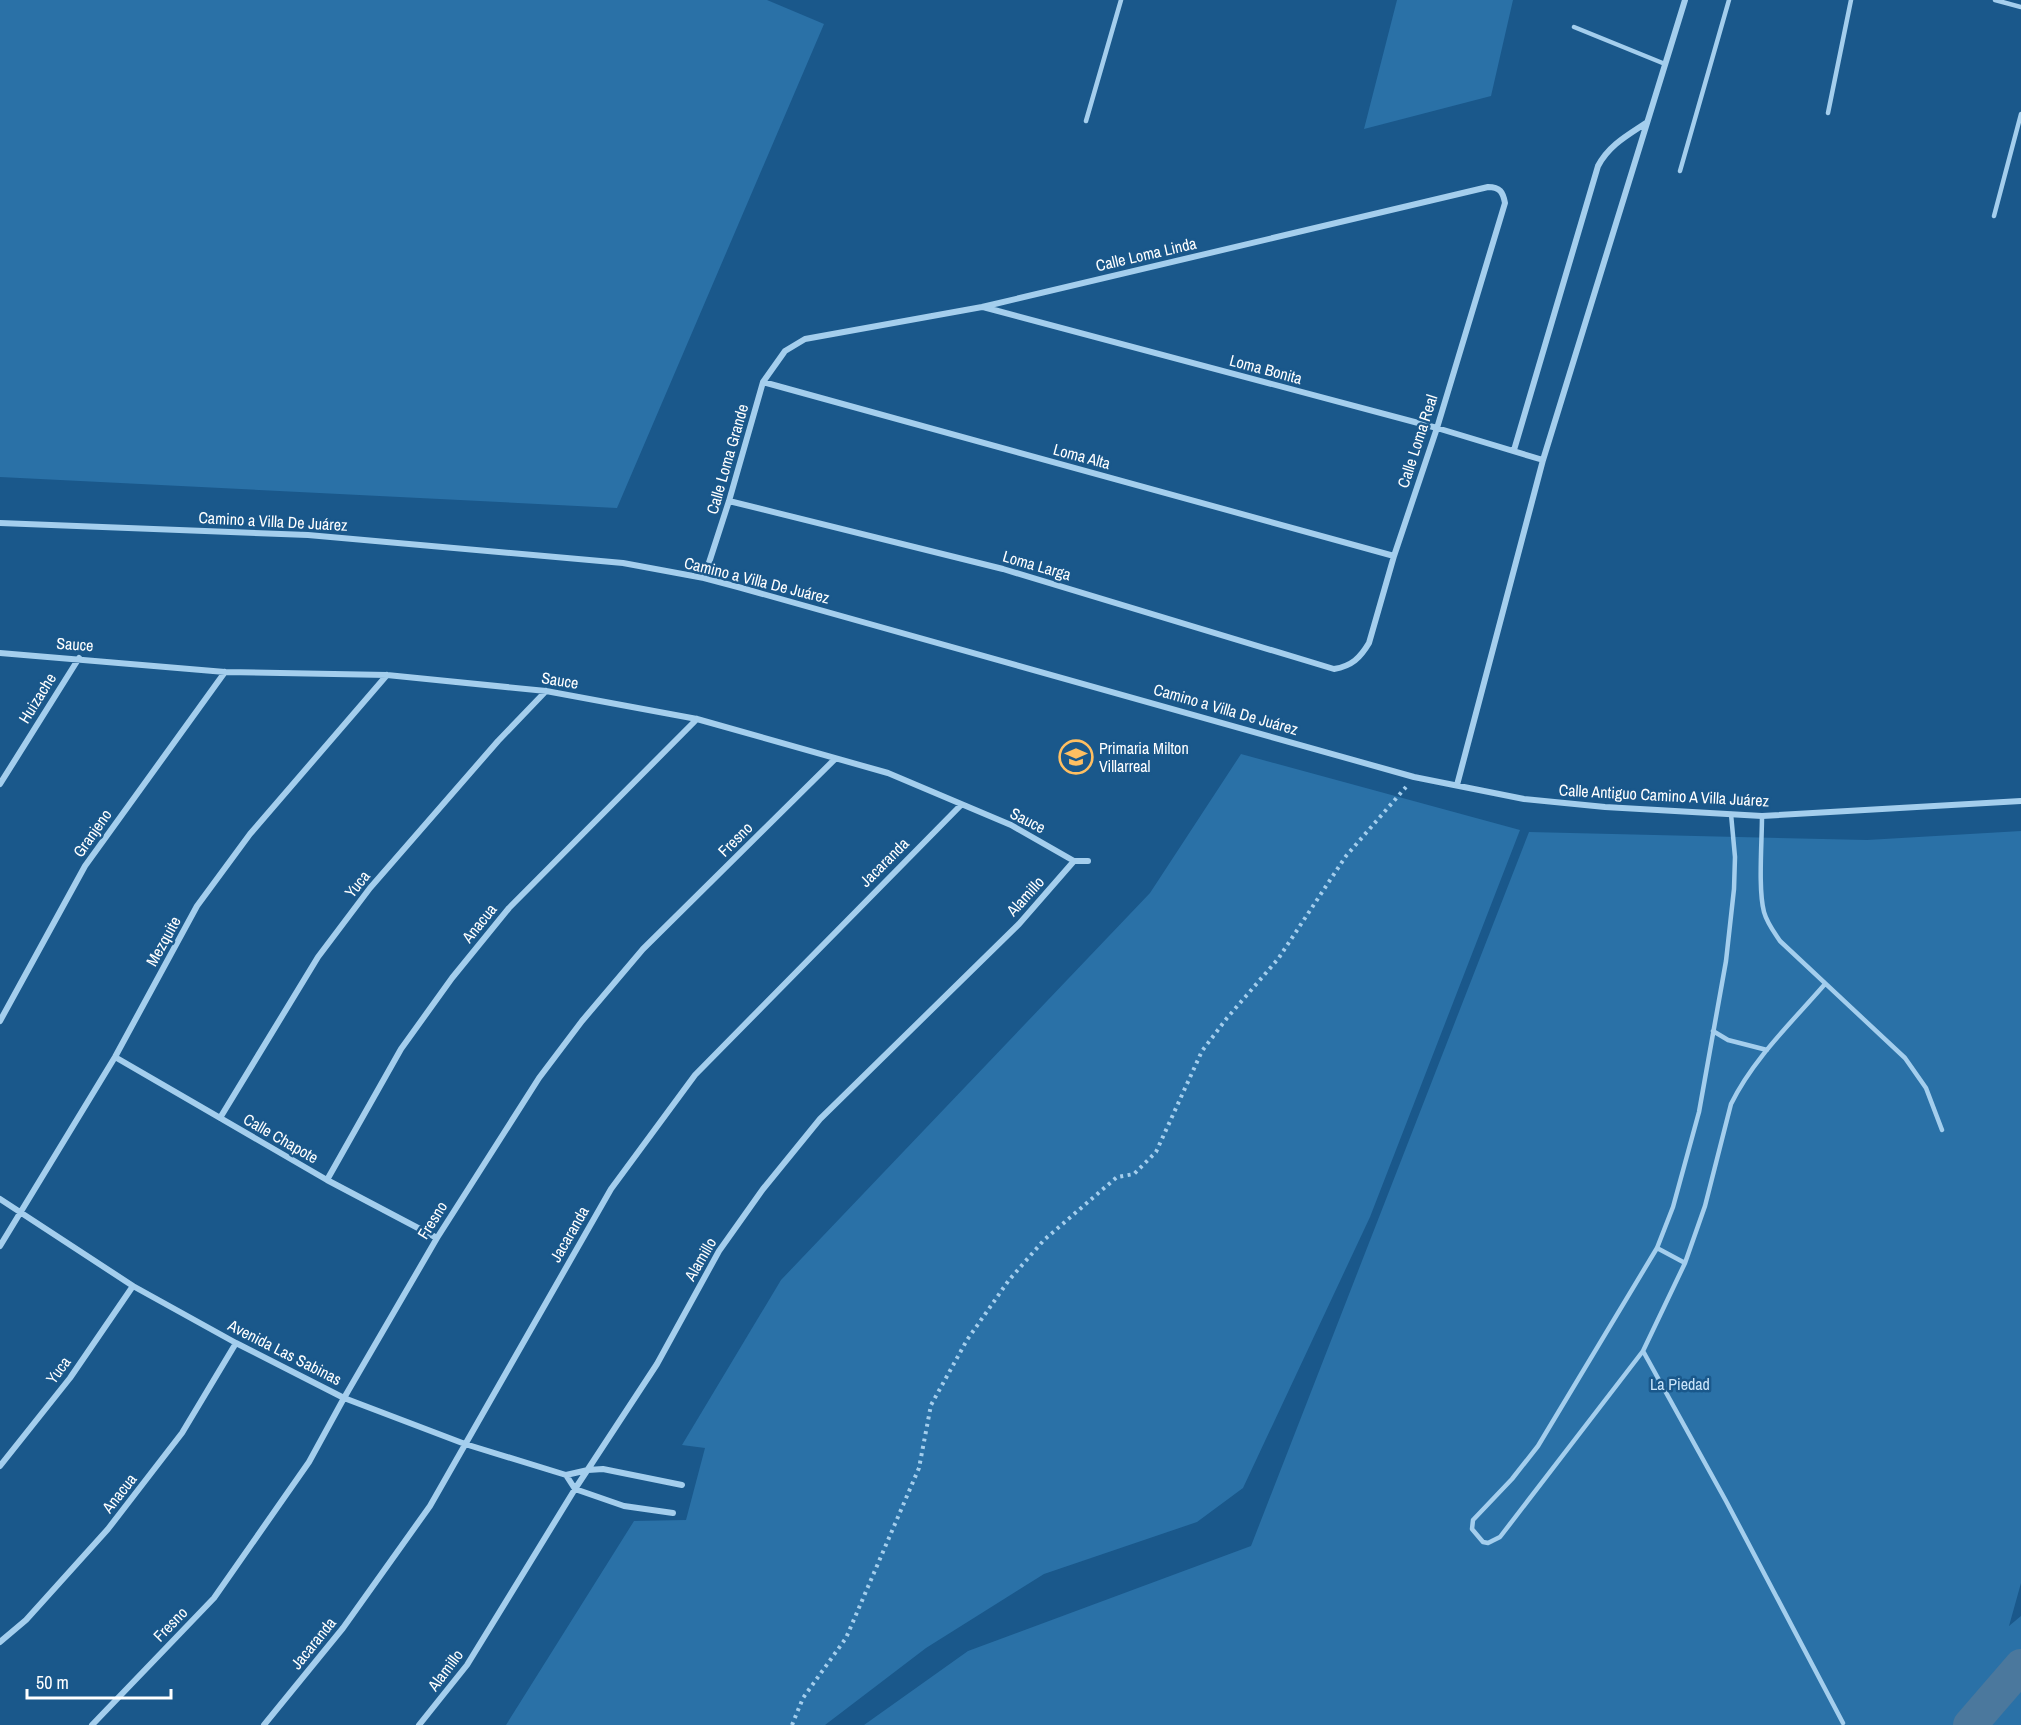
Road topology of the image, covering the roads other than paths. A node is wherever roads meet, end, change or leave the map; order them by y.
1 (1121, 0) edge
2 (1685, 0) edge
3 (1729, 0) edge
4 (1851, 0) edge
5 (1995, 0) edge
6 (2021, 7) edge
7 (1574, 27) dead end
8 (1665, 64) junction
9 (1828, 114) dead end
10 (2021, 114) edge
11 (1086, 121) dead end
12 (1647, 123) junction
13 (1680, 171) dead end
14 (1505, 203) joint
15 (1994, 216) dead end
16 (982, 307) junction
17 (785, 351) joint
18 (763, 382) junction
19 (1437, 428) junction
20 (1514, 450) junction
21 (1543, 460) junction
22 (729, 501) junction
23 (0, 523) edge
24 (1394, 556) junction
25 (704, 578) junction
26 (0, 653) edge
27 (79, 658) junction
28 (1334, 669) joint
29 (225, 672) junction
30 (387, 675) junction
31 (546, 691) junction
32 (697, 719) junction
33 (835, 759) junction
34 (0, 784) edge
35 (1458, 785) junction
36 (1486, 791) joint
37 (2021, 801) edge
38 (960, 805) junction
39 (1731, 814) junction
40 (1762, 816) junction
41 (1074, 861) junction
42 (1088, 861) dead end
43 (1825, 984) junction
44 (0, 1022) edge
45 (1713, 1031) junction
46 (1767, 1050) junction
47 (114, 1057) junction
48 (220, 1118) junction
49 (1942, 1130) dead end
50 (327, 1180) junction
51 (0, 1199) edge
52 (19, 1213) junction
53 (437, 1238) junction
54 (0, 1246) edge
55 (1657, 1248) junction
56 (1685, 1263) junction
57 (133, 1286) junction
58 (236, 1343) junction
59 (1643, 1351) junction
60 (344, 1398) junction
61 (465, 1444) junction
62 (0, 1466) edge
63 (588, 1470) junction
64 (566, 1475) junction
65 (682, 1485) dead end
66 (575, 1489) junction
67 (673, 1513) dead end
68 (0, 1642) edge
69 (1843, 1723) dead end
70 (92, 1725) edge
71 (264, 1725) edge
72 (419, 1725) edge

1 - 11 lane
2 - 8 street
3 - 13 lane
4 - 9 lane
5 - 6 lane
7 - 8 lane
8 - 12 street
10 - 15 lane
12 - 20 street
12 - 21 street
14 - 16 street, Calle Loma Linda
14 - 19 street, Calle Loma Real
16 - 17 street, Calle Loma Linda
16 - 19 street, Loma Bonita
17 - 18 street, Calle Loma Grande
18 - 22 street, Calle Loma Grande
18 - 24 street, Loma Alta
19 - 20 street, Loma Bonita
19 - 24 street, Calle Loma Real
20 - 21 street, Loma Bonita
21 - 35 street
22 - 25 street, Calle Loma Grande
22 - 28 street, Loma Larga
23 - 25 street, Camino a Villa De Juárez
24 - 28 street, Calle Loma Real
25 - 35 street, Camino a Villa De Juárez
26 - 27 street, Sauce
27 - 29 street, Sauce
27 - 34 street, Huizache
29 - 30 street, Sauce
29 - 44 street, Granjeno
30 - 31 street, Sauce
30 - 47 street, Mezquite
31 - 32 street, Sauce
31 - 48 street, Yuca
32 - 33 street, Sauce
32 - 50 street, Anacua
33 - 38 street, Sauce
33 - 53 street, Fresno
35 - 36 street, Camino a Villa De Juárez
36 - 39 street, Calle Antiguo Camino A Villa Juárez
37 - 40 street, Calle Antiguo Camino A Villa Juárez
38 - 41 street, Sauce
38 - 61 street, Jacaranda
39 - 40 street, Calle Antiguo Camino A Villa Juárez
39 - 45 lane
40 - 43 lane
41 - 42 street, Sauce
41 - 63 street, Alamillo
43 - 46 lane
43 - 49 lane
45 - 46 lane
45 - 55 lane
46 - 56 lane
47 - 48 street, Calle Chapote
47 - 52 street, Mezquite
48 - 50 street, Calle Chapote
50 - 53 street, Calle Chapote
51 - 52 street, Avenida Las Sabinas
52 - 54 street, Mezquite
52 - 57 street, Avenida Las Sabinas
53 - 60 street, Fresno
55 - 56 lane
55 - 59 lane
56 - 59 lane
57 - 58 street, Avenida Las Sabinas
57 - 62 street, Yuca
58 - 60 street, Avenida Las Sabinas
58 - 68 street, Anacua
59 - 69 lane
60 - 61 street, Avenida Las Sabinas
60 - 70 street, Fresno
61 - 64 street, Avenida Las Sabinas
61 - 71 street, Jacaranda
63 - 64 street
63 - 65 street
63 - 66 street, Alamillo
64 - 66 street
66 - 67 street
66 - 72 street, Alamillo

